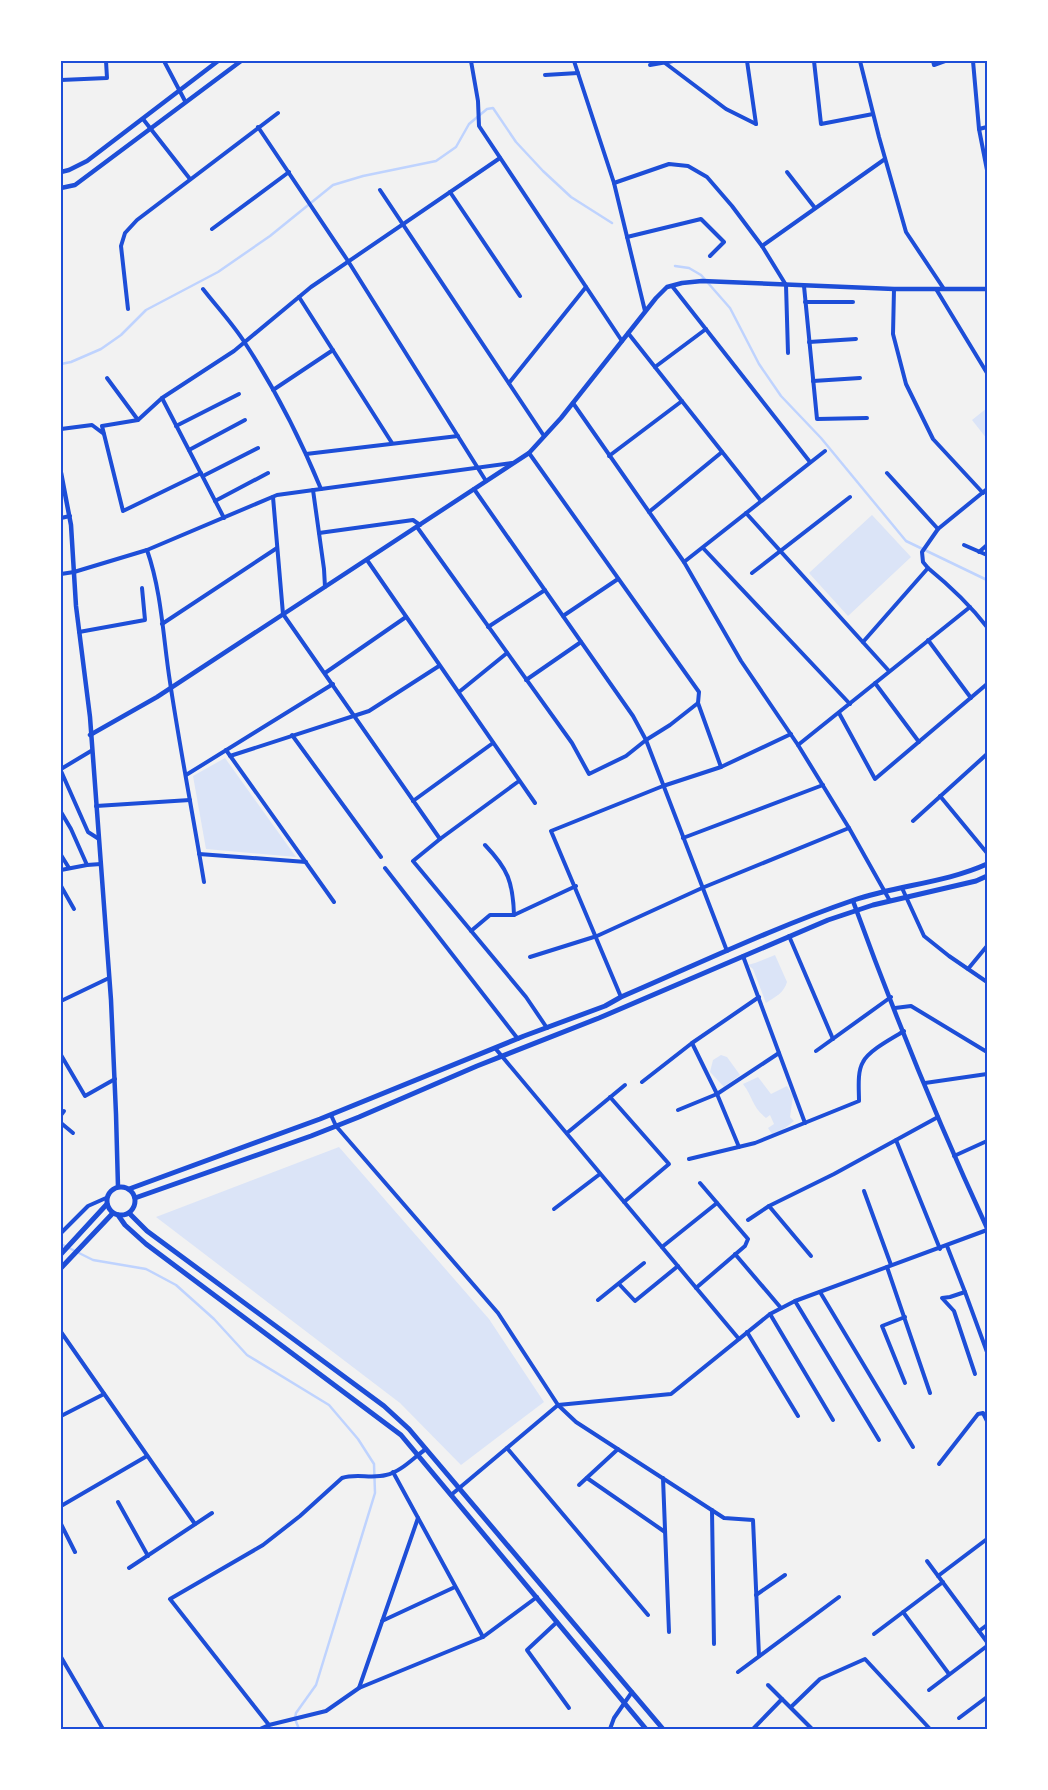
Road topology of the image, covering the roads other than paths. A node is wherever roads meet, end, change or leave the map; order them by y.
1 (106, 61) edge
2 (164, 61) edge
3 (218, 61) edge
4 (241, 61) edge
5 (471, 61) edge
6 (574, 61) edge
7 (673, 61) edge
8 (747, 61) edge
9 (814, 61) edge
10 (860, 61) edge
11 (933, 61) edge
12 (945, 61) edge
13 (973, 61) edge
14 (665, 63) junction
15 (650, 65) dead end
16 (578, 73) junction
17 (545, 76) dead end
18 (61, 80) edge
19 (180, 90) junction
20 (185, 101) junction
21 (278, 113) dead end
22 (873, 114) junction
23 (142, 119) junction
24 (258, 127) junction
25 (987, 127) edge
26 (150, 128) junction
27 (979, 129) junction
28 (500, 158) junction
29 (885, 159) junction
30 (987, 170) edge
31 (61, 172) edge
32 (289, 172) junction
33 (788, 172) dead end
34 (190, 179) junction
35 (614, 183) junction
36 (61, 188) edge
37 (380, 190) dead end
38 (450, 192) junction
39 (815, 208) junction
40 (402, 224) junction
41 (212, 229) dead end
42 (627, 237) junction
43 (762, 246) junction
44 (710, 256) dead end
45 (348, 261) junction
46 (786, 285) junction
47 (672, 286) junction
48 (804, 286) junction
49 (586, 287) junction
50 (203, 289) dead end
51 (894, 289) junction
52 (936, 289) junction
53 (944, 289) junction
54 (987, 289) edge
55 (520, 296) dead end
56 (299, 297) junction
57 (805, 302) junction
58 (853, 302) dead end
59 (128, 309) dead end
60 (646, 311) junction
61 (706, 329) junction
62 (628, 333) junction
63 (856, 338) dead end
64 (622, 341) junction
65 (244, 342) junction
66 (809, 342) junction
67 (333, 350) junction
68 (788, 352) dead end
69 (655, 368) junction
70 (987, 373) edge
71 (107, 378) dead end
72 (860, 378) dead end
73 (813, 381) junction
74 (509, 383) junction
75 (273, 390) junction
76 (239, 394) dead end
77 (162, 398) junction
78 (682, 401) junction
79 (573, 403) junction
80 (868, 418) dead end
81 (138, 420) junction
82 (245, 420) dead end
83 (176, 426) junction
84 (61, 429) edge
85 (104, 434) junction
86 (458, 436) junction
87 (544, 436) junction
88 (392, 443) junction
89 (258, 448) dead end
90 (189, 450) junction
91 (825, 451) dead end
92 (722, 452) junction
93 (529, 453) junction
94 (306, 454) junction
95 (609, 456) junction
96 (810, 462) junction
97 (514, 463) junction
98 (478, 468) junction
99 (61, 472) edge
100 (268, 473) dead end
101 (888, 473) dead end
102 (202, 475) junction
103 (486, 481) junction
104 (321, 489) junction
105 (474, 489) junction
106 (313, 490) junction
107 (985, 491) edge
108 (850, 496) dead end
109 (272, 497) junction
110 (215, 501) junction
111 (761, 501) junction
112 (649, 512) junction
113 (746, 513) junction
114 (70, 516) junction
115 (61, 518) edge
116 (224, 518) junction
117 (418, 526) junction
118 (938, 529) junction
119 (319, 534) junction
120 (964, 545) dead end
121 (987, 545) edge
122 (277, 548) junction
123 (703, 548) junction
124 (147, 550) junction
125 (780, 551) junction
126 (979, 552) junction
127 (987, 555) edge
128 (367, 560) junction
129 (684, 562) junction
130 (928, 568) junction
131 (74, 572) junction
132 (752, 573) dead end
133 (61, 574) edge
134 (618, 579) junction
135 (325, 587) junction
136 (142, 588) dead end
137 (545, 590) junction
138 (970, 607) junction
139 (283, 614) junction
140 (563, 616) junction
141 (406, 618) junction
142 (162, 624) junction
143 (488, 627) junction
144 (987, 627) edge
145 (79, 632) junction
146 (928, 640) junction
147 (581, 642) junction
148 (863, 642) junction
149 (507, 653) junction
150 (439, 666) junction
151 (889, 671) junction
152 (325, 672) junction
153 (526, 680) junction
154 (875, 683) junction
155 (333, 684) junction
156 (987, 684) edge
157 (171, 688) junction
158 (459, 692) junction
159 (971, 698) junction
160 (698, 703) junction
161 (850, 704) junction
162 (839, 713) junction
163 (354, 715) junction
164 (791, 734) junction
165 (292, 735) junction
166 (90, 736) junction
167 (646, 740) junction
168 (493, 742) junction
169 (919, 742) junction
170 (798, 745) junction
171 (226, 750) junction
172 (92, 751) junction
173 (987, 754) edge
174 (230, 756) junction
175 (721, 767) junction
176 (61, 770) edge
177 (186, 775) junction
178 (520, 781) junction
179 (823, 785) junction
180 (663, 786) junction
181 (940, 796) junction
182 (190, 800) junction
183 (413, 801) junction
184 (535, 803) dead end
185 (96, 806) junction
186 (61, 812) edge
187 (913, 821) dead end
188 (849, 828) junction
189 (683, 838) junction
190 (99, 839) junction
191 (440, 839) junction
192 (485, 845) dead end
193 (987, 853) edge
194 (199, 854) junction
195 (61, 855) edge
196 (381, 857) dead end
197 (306, 862) junction
198 (101, 864) junction
199 (987, 864) edge
200 (87, 865) junction
201 (69, 868) junction
202 (385, 868) dead end
203 (61, 870) edge
204 (987, 876) edge
205 (204, 882) dead end
206 (61, 886) edge
207 (576, 886) junction
208 (702, 888) junction
209 (902, 888) junction
210 (885, 892) junction
211 (906, 897) junction
212 (853, 901) junction
213 (890, 901) junction
214 (334, 902) dead end
215 (74, 909) dead end
216 (857, 910) junction
217 (514, 915) junction
218 (471, 930) junction
219 (596, 936) junction
220 (789, 936) junction
221 (987, 946) edge
222 (727, 952) junction
223 (743, 956) junction
224 (530, 957) dead end
225 (968, 969) junction
226 (109, 978) junction
227 (987, 982) edge
228 (622, 997) junction
229 (758, 997) junction
230 (891, 997) junction
231 (61, 1001) edge
232 (895, 1008) junction
233 (547, 1028) junction
234 (904, 1031) junction
235 (518, 1039) junction
236 (833, 1039) junction
237 (692, 1043) junction
238 (496, 1048) junction
239 (816, 1051) dead end
240 (987, 1052) edge
241 (779, 1053) junction
242 (61, 1055) edge
243 (503, 1056) junction
244 (987, 1074) edge
245 (114, 1079) junction
246 (642, 1082) dead end
247 (925, 1083) junction
248 (625, 1085) dead end
249 (717, 1094) junction
250 (610, 1097) junction
251 (678, 1110) dead end
252 (331, 1115) junction
253 (938, 1117) junction
254 (61, 1123) edge
255 (805, 1123) junction
256 (336, 1126) junction
257 (73, 1133) dead end
258 (567, 1133) junction
259 (896, 1140) junction
260 (987, 1141) edge
261 (739, 1147) junction
262 (954, 1156) junction
263 (689, 1159) dead end
264 (600, 1174) junction
265 (700, 1183) dead end
266 (118, 1187) junction
267 (129, 1189) junction
268 (864, 1191) dead end
269 (135, 1198) junction
270 (107, 1201) junction
271 (624, 1202) junction
272 (717, 1203) junction
273 (769, 1206) junction
274 (554, 1210) dead end
275 (129, 1213) junction
276 (116, 1214) junction
277 (748, 1220) dead end
278 (987, 1229) edge
279 (62, 1232) edge
280 (947, 1246) junction
281 (662, 1247) junction
282 (940, 1249) junction
283 (61, 1254) edge
284 (736, 1254) junction
285 (810, 1256) dead end
286 (644, 1263) dead end
287 (678, 1266) junction
288 (889, 1266) junction
289 (61, 1268) edge
290 (619, 1284) junction
291 (696, 1288) junction
292 (820, 1292) junction
293 (966, 1292) junction
294 (598, 1300) dead end
295 (795, 1301) junction
296 (781, 1308) junction
297 (770, 1314) junction
298 (905, 1317) junction
299 (61, 1332) edge
300 (747, 1332) junction
301 (739, 1339) junction
302 (67, 1340) junction
303 (61, 1343) edge
304 (987, 1352) edge
305 (975, 1374) dead end
306 (905, 1383) dead end
307 (930, 1393) dead end
308 (104, 1394) junction
309 (558, 1405) junction
310 (61, 1416) edge
311 (798, 1416) dead end
312 (833, 1420) dead end
313 (987, 1421) edge
314 (879, 1440) dead end
315 (914, 1447) dead end
316 (426, 1448) junction
317 (507, 1448) junction
318 (618, 1449) junction
319 (417, 1455) junction
320 (147, 1456) junction
321 (939, 1464) dead end
322 (393, 1472) junction
323 (587, 1478) junction
324 (663, 1478) junction
325 (579, 1485) dead end
326 (459, 1488) junction
327 (451, 1495) junction
328 (118, 1502) dead end
329 (61, 1506) edge
330 (712, 1510) junction
331 (212, 1513) dead end
332 (418, 1518) junction
333 (61, 1524) edge
334 (195, 1524) junction
335 (665, 1532) junction
336 (987, 1539) edge
337 (75, 1552) dead end
338 (148, 1556) junction
339 (927, 1561) dead end
340 (129, 1568) dead end
341 (785, 1575) dead end
342 (938, 1576) junction
343 (943, 1582) junction
344 (455, 1587) junction
345 (756, 1595) junction
346 (537, 1597) junction
347 (839, 1597) dead end
348 (903, 1612) junction
349 (648, 1615) dead end
350 (382, 1621) junction
351 (558, 1622) junction
352 (987, 1625) edge
353 (979, 1631) junction
354 (669, 1632) dead end
355 (874, 1634) dead end
356 (482, 1637) junction
357 (987, 1642) edge
358 (714, 1644) dead end
359 (987, 1646) edge
360 (759, 1656) junction
361 (61, 1658) edge
362 (738, 1672) dead end
363 (949, 1674) junction
364 (768, 1685) dead end
365 (359, 1688) junction
366 (929, 1690) dead end
367 (632, 1692) junction
368 (987, 1697) edge
369 (782, 1699) junction
370 (624, 1703) junction
371 (790, 1707) junction
372 (569, 1708) dead end
373 (959, 1718) dead end
374 (269, 1725) junction
375 (103, 1729) edge
376 (260, 1729) edge
377 (610, 1729) edge
378 (646, 1729) edge
379 (663, 1729) edge
380 (753, 1729) edge
381 (812, 1729) edge
382 (930, 1729) edge

1 - 18 street
2 - 19 street
3 - 19 street
4 - 20 street
5 - 28 street
6 - 16 street
7 - 14 street
8 - 14 street
9 - 22 street
10 - 22 street
11 - 12 street
13 - 27 street
14 - 15 street
16 - 17 street
16 - 35 street
19 - 20 street
19 - 23 street
20 - 26 street
21 - 24 street
22 - 29 street
23 - 26 street
23 - 31 street
24 - 32 street
24 - 34 street
25 - 27 street
26 - 34 street
26 - 36 street
27 - 30 street
28 - 38 street
28 - 49 street
29 - 39 street
29 - 53 street
32 - 41 street
32 - 45 street
33 - 39 street
34 - 59 street
35 - 42 street
35 - 43 street
37 - 40 street
38 - 40 street
38 - 55 street
39 - 43 street
40 - 45 street
40 - 74 street
42 - 44 street
42 - 60 street
43 - 46 street
45 - 56 street
45 - 86 street
46 - 47 street
46 - 48 street
46 - 68 street
47 - 60 street
47 - 61 street
48 - 51 street
48 - 57 street
49 - 64 street
49 - 74 street
50 - 65 street
51 - 52 street
51 - 107 street
52 - 53 street
52 - 70 street
53 - 54 street
56 - 65 street
56 - 67 street
57 - 58 street
57 - 66 street
60 - 62 street
61 - 69 street
61 - 96 street
62 - 64 street
62 - 69 street
63 - 66 street
64 - 79 street
65 - 75 street
65 - 77 street
66 - 73 street
67 - 75 street
67 - 88 street
69 - 78 street
71 - 81 street
72 - 73 street
73 - 80 street
74 - 87 street
75 - 94 street
76 - 83 street
77 - 81 street
77 - 83 street
78 - 92 street
78 - 95 street
79 - 87 street
79 - 95 street
81 - 85 street
82 - 90 street
83 - 90 street
84 - 85 street
85 - 102 street
86 - 88 street
86 - 98 street
87 - 93 street
88 - 94 street
89 - 102 street
90 - 102 street
91 - 96 street
92 - 111 street
92 - 112 street
93 - 97 street
93 - 134 street
94 - 104 street
95 - 112 street
96 - 111 street
97 - 98 street
97 - 103 street
98 - 103 street
98 - 104 street
99 - 114 street
100 - 110 street
101 - 118 street
102 - 110 street
103 - 105 street
104 - 106 street
105 - 117 street
105 - 137 street
106 - 109 street
106 - 119 street
107 - 118 street
108 - 125 street
109 - 116 street
109 - 122 street
110 - 116 street
111 - 113 street
112 - 129 street
113 - 123 street
113 - 125 street
114 - 115 street
114 - 131 street
116 - 124 street
117 - 119 street
117 - 128 street
117 - 143 street
118 - 130 street
119 - 135 street
120 - 126 street
121 - 126 street
122 - 139 street
122 - 142 street
123 - 129 street
123 - 161 street
124 - 131 street
124 - 142 street
125 - 132 street
125 - 148 street
126 - 127 street
128 - 135 street
128 - 141 street
129 - 164 street
130 - 138 street
130 - 148 street
131 - 133 street
131 - 145 street
134 - 140 street
134 - 160 street
135 - 139 street
136 - 145 street
137 - 140 street
137 - 143 street
138 - 144 street
138 - 146 street
139 - 152 street
139 - 157 street
140 - 147 street
141 - 150 street
141 - 152 street
142 - 157 street
143 - 149 street
145 - 166 street
146 - 151 street
146 - 159 street
147 - 153 street
147 - 167 street
148 - 151 street
149 - 153 street
149 - 158 street
150 - 158 street
150 - 163 street
151 - 154 street
152 - 155 street
153 - 167 street
154 - 161 street
154 - 169 street
155 - 163 street
155 - 171 street
156 - 159 street
157 - 166 street
157 - 177 street
158 - 168 street
159 - 169 street
160 - 167 street
160 - 175 street
161 - 162 street
162 - 169 street
162 - 170 street
163 - 165 street
163 - 183 street
164 - 170 street
164 - 175 street
165 - 174 street
165 - 196 street
166 - 172 street
167 - 180 street
168 - 178 street
168 - 183 street
170 - 179 street
171 - 174 street
171 - 177 street
172 - 176 street
172 - 185 street
173 - 181 street
174 - 197 street
175 - 180 street
176 - 190 street
177 - 182 street
178 - 184 street
178 - 191 street
179 - 188 street
179 - 189 street
180 - 189 street
180 - 207 street
181 - 187 street
181 - 193 street
182 - 185 street
182 - 194 street
183 - 191 street
185 - 190 street
186 - 200 street
188 - 208 street
188 - 210 street
189 - 208 street
190 - 198 street
191 - 218 street
192 - 217 street
194 - 197 street
194 - 205 street
195 - 201 street
197 - 214 street
198 - 200 street
198 - 226 street
199 - 209 main road
200 - 201 street
201 - 203 street
202 - 235 street
204 - 211 main road
206 - 215 street
207 - 217 street
207 - 219 street
208 - 219 street
208 - 222 street
209 - 210 main road
209 - 211 street
210 - 212 main road
210 - 213 street
211 - 213 main road
211 - 225 street
212 - 216 street
212 - 222 main road
213 - 216 main road
216 - 220 main road
216 - 230 street
217 - 218 street
218 - 233 street
219 - 224 street
219 - 228 street
220 - 223 main road
220 - 236 street
221 - 225 street
222 - 228 main road
223 - 229 street
223 - 243 main road
225 - 227 street
226 - 231 street
226 - 245 street
228 - 233 main road
229 - 237 street
229 - 241 street
230 - 232 street
230 - 236 street
232 - 234 street
232 - 240 street
233 - 235 main road
234 - 247 street
234 - 255 street
235 - 238 main road
236 - 239 street
237 - 246 street
237 - 249 street
238 - 243 street
238 - 252 main road
241 - 249 street
241 - 255 street
242 - 245 street
243 - 256 main road
243 - 258 street
244 - 247 street
245 - 266 street
247 - 253 street
248 - 250 street
249 - 251 street
249 - 261 street
250 - 258 street
250 - 271 street
252 - 256 street
252 - 267 main road
253 - 259 street
253 - 262 street
254 - 257 street
255 - 261 street
256 - 269 main road
256 - 309 street
258 - 264 street
259 - 273 street
259 - 282 street
260 - 262 street
261 - 263 street
262 - 278 street
264 - 271 street
264 - 274 street
265 - 272 street
266 - 267 main road
266 - 270 main road
267 - 269 main road
268 - 288 street
269 - 275 main road
270 - 276 main road
270 - 279 street
270 - 283 main road
271 - 281 street
272 - 281 street
272 - 284 street
273 - 277 street
273 - 285 street
275 - 276 main road
275 - 316 main road
276 - 289 main road
276 - 319 main road
278 - 280 street
280 - 282 street
280 - 293 street
281 - 287 street
282 - 288 street
284 - 291 street
284 - 296 street
286 - 290 street
287 - 290 street
287 - 291 street
288 - 292 street
288 - 298 street
290 - 294 street
291 - 301 street
292 - 295 street
292 - 315 street
293 - 304 street
293 - 305 street
295 - 296 street
295 - 314 street
296 - 297 street
297 - 300 street
297 - 312 street
298 - 306 street
298 - 307 street
299 - 302 street
300 - 301 street
300 - 311 street
301 - 309 street
302 - 303 street
302 - 308 street
308 - 310 street
308 - 320 street
309 - 317 street
309 - 318 street
313 - 321 street
316 - 319 street
316 - 326 main road
317 - 326 street
317 - 349 street
318 - 323 street
318 - 324 street
319 - 322 street
319 - 327 main road
320 - 329 street
320 - 334 street
322 - 332 street
322 - 374 street
323 - 325 street
323 - 335 street
324 - 330 street
324 - 335 street
326 - 327 street
326 - 367 main road
327 - 346 main road
328 - 338 street
330 - 345 street
330 - 358 street
331 - 334 street
332 - 344 street
332 - 350 street
333 - 337 street
334 - 338 street
335 - 354 street
336 - 342 street
338 - 340 street
339 - 342 street
341 - 345 street
342 - 343 street
343 - 348 street
343 - 353 street
344 - 350 street
344 - 356 street
345 - 360 street
346 - 351 main road
346 - 356 street
347 - 360 street
348 - 355 street
348 - 363 street
350 - 365 street
351 - 370 main road
351 - 372 street
352 - 353 street
353 - 357 street
356 - 365 street
359 - 363 street
360 - 362 street
361 - 375 street
363 - 366 street
364 - 369 street
365 - 374 street
367 - 370 street
367 - 379 main road
368 - 373 street
369 - 371 street
369 - 380 street
370 - 377 street
370 - 378 main road
371 - 381 street
371 - 382 street
374 - 376 street

